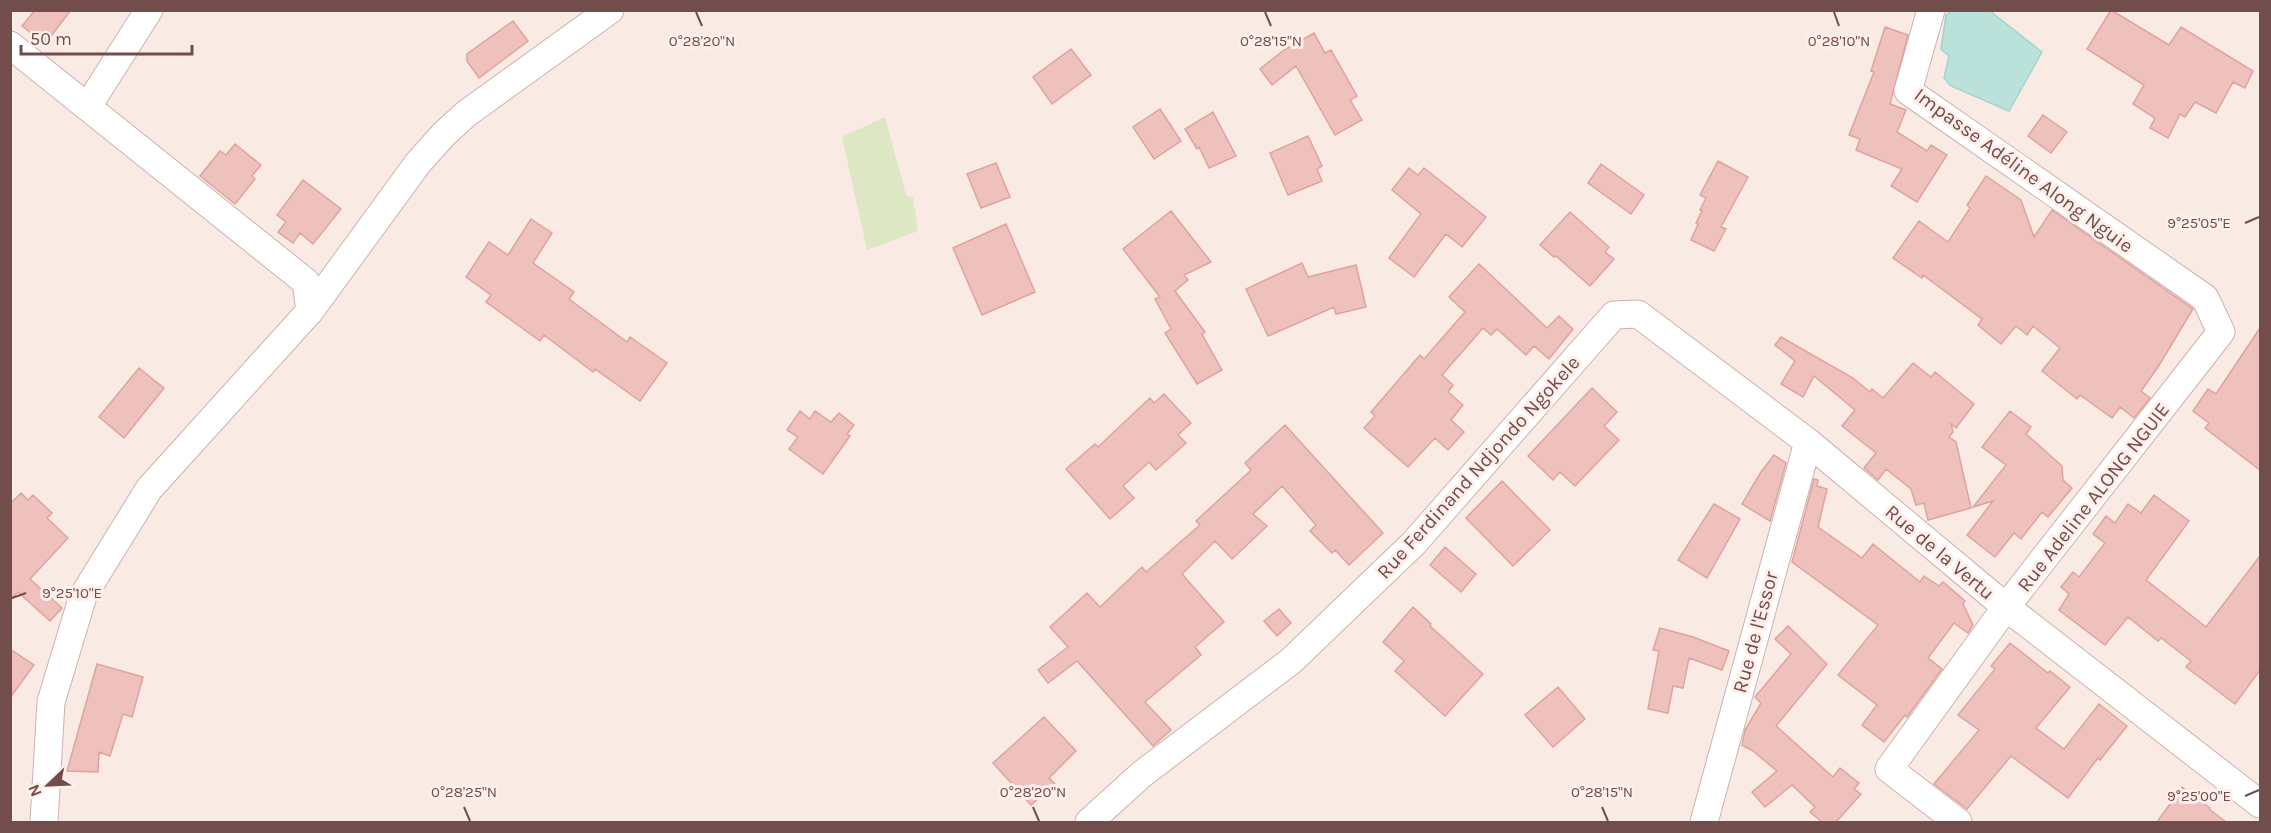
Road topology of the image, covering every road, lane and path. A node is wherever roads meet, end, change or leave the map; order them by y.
1 (149, 10) edge
2 (610, 10) edge
3 (1932, 10) edge
4 (10, 45) edge
5 (88, 106) junction
6 (2205, 298) joint
7 (310, 311) junction
8 (1614, 315) joint
9 (1808, 442) junction
10 (2006, 607) junction
11 (2260, 804) edge
12 (44, 822) edge
13 (1089, 822) edge
14 (1704, 822) edge
15 (1958, 822) edge

1 - 5 street
2 - 7 street
3 - 6 street, Impasse Adéline Along Nguie
4 - 5 street
5 - 7 street
6 - 10 street, Rue Adeline ALONG NGUIE
7 - 12 street
8 - 9 street, Rue de la Vertu
8 - 13 street, Rue Ferdinand Ndjondo Ngokele
9 - 10 street, Rue de la Vertu
9 - 14 street, Rue de l'Essor
10 - 11 street, Rue de la Vertu
10 - 15 street, Rue Adeline ALONG NGUIE

